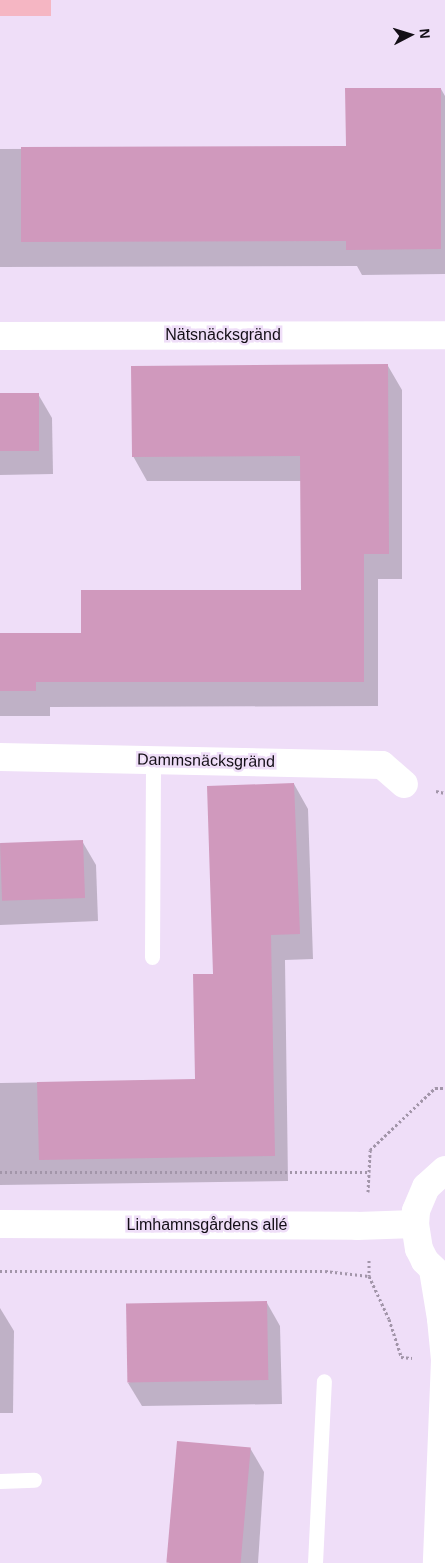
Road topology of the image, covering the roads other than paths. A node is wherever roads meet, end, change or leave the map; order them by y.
1 (445, 335) edge
2 (0, 336) edge
3 (0, 757) edge
4 (153, 760) junction
5 (404, 784) dead end
6 (152, 957) dead end
7 (445, 1169) edge
8 (0, 1224) edge
9 (415, 1224) junction
10 (439, 1275) edge
11 (445, 1360) edge
12 (324, 1381) dead end
13 (34, 1480) dead end
14 (0, 1481) edge
15 (315, 1563) edge
16 (437, 1563) edge

1 - 2 street, Nätsnäcksgränd
3 - 4 street, Dammsnäcksgränd
4 - 5 street, Dammsnäcksgränd
4 - 6 lane
7 - 9 street
8 - 9 street, Limhamnsgårdens allé
9 - 10 street
10 - 11 street
11 - 16 street
12 - 15 lane
13 - 14 lane

